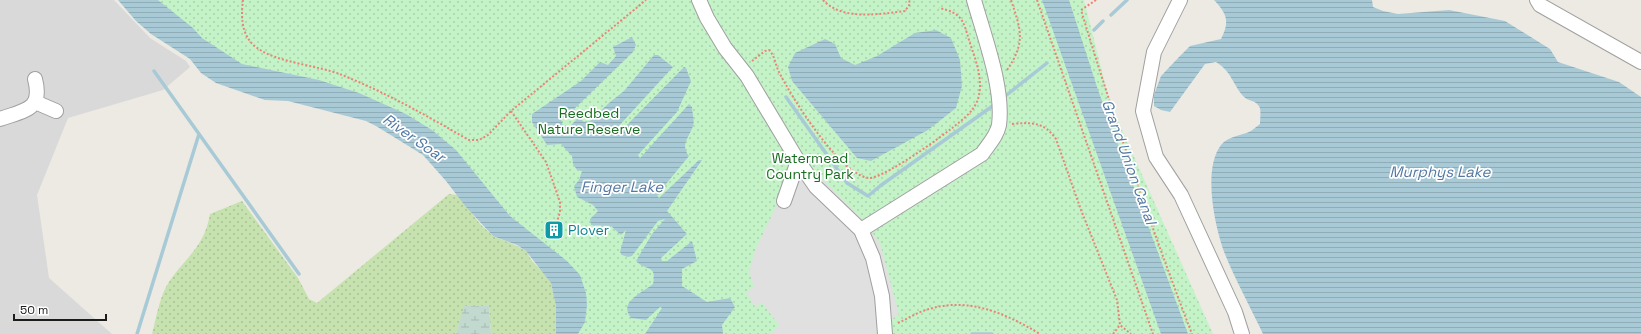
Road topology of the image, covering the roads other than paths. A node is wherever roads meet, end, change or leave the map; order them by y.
1 (700, 0) edge
2 (974, 0) edge
3 (1180, 0) edge
4 (1537, 0) edge
5 (1641, 62) edge
6 (35, 79) dead end
7 (35, 102) junction
8 (56, 111) dead end
9 (0, 119) edge
10 (798, 161) junction
11 (784, 202) dead end
12 (862, 230) junction
13 (885, 332) edge
14 (1242, 334) edge

1 - 10 street
2 - 12 street
3 - 14 street
4 - 5 street
6 - 7 street
7 - 8 street
7 - 9 street
10 - 11 street
10 - 12 street
12 - 13 street

